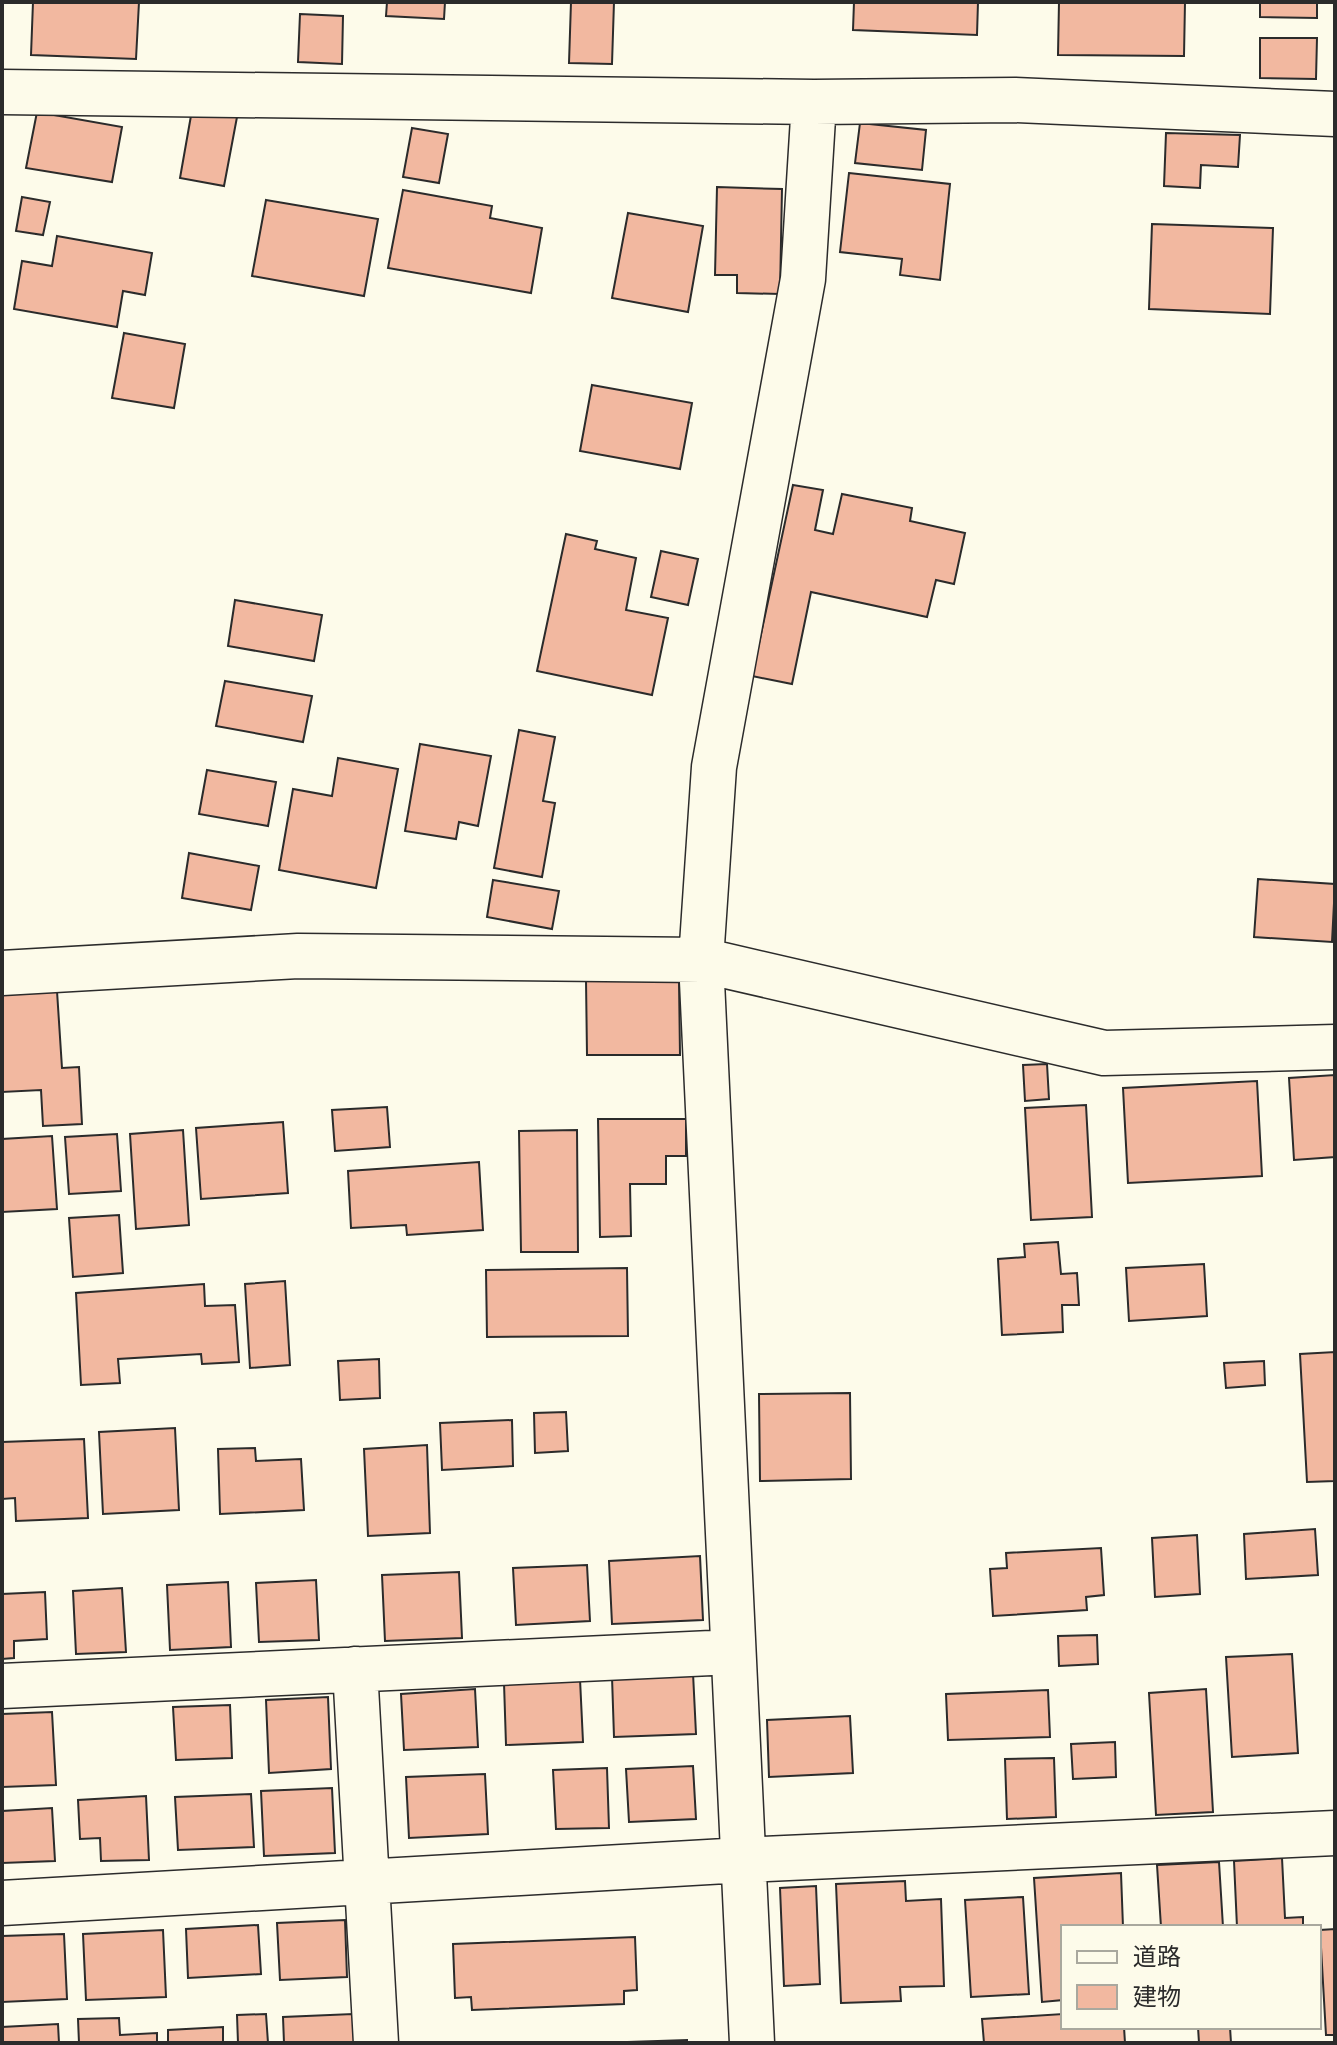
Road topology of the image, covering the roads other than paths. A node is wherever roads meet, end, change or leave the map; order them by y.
1 (2, 92) edge
2 (814, 102) junction
3 (1335, 114) edge
4 (701, 960) junction
5 (2, 973) edge
6 (1335, 1047) edge
7 (733, 1652) junction
8 (355, 1669) junction
9 (2, 1686) edge
10 (1335, 1833) edge
11 (743, 1860) junction
12 (367, 1882) junction
13 (2, 1903) edge
14 (376, 2043) edge
15 (752, 2043) edge

1 - 2 street
2 - 3 street
2 - 4 street
4 - 5 street
4 - 6 street
4 - 7 street
7 - 8 street
7 - 11 street
8 - 9 street
8 - 12 street
10 - 11 street
11 - 12 street
11 - 15 street
12 - 13 street
12 - 14 street

